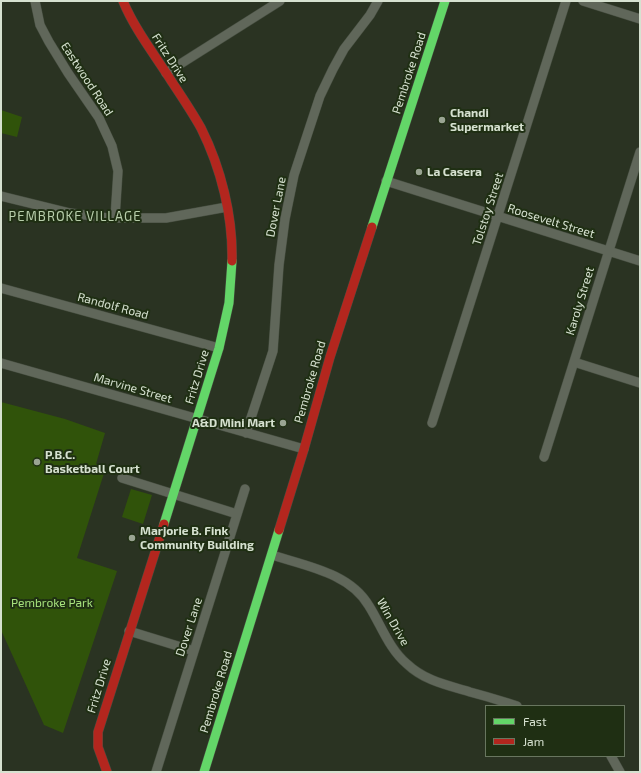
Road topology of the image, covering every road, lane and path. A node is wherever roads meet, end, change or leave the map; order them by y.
1 (35, 1) edge
2 (123, 1) edge
3 (280, 1) edge
4 (378, 1) edge
5 (445, 1) edge
6 (566, 1) edge
7 (583, 1) edge
8 (640, 19) edge
9 (166, 73) junction
10 (640, 152) edge
11 (386, 181) junction
12 (1, 196) edge
13 (227, 208) junction
14 (498, 217) junction
15 (115, 218) junction
16 (609, 251) junction
17 (640, 261) edge
18 (1, 288) edge
19 (219, 348) junction
20 (574, 362) junction
21 (1, 363) edge
22 (640, 383) edge
23 (197, 419) junction
24 (432, 423) dead end
25 (246, 433) junction
26 (304, 449) junction
27 (544, 457) dead end
28 (122, 478) dead end
29 (245, 490) dead end
30 (172, 494) junction
31 (237, 514) junction
32 (272, 555) junction
33 (129, 631) junction
34 (194, 651) junction
35 (514, 705) edge
36 (612, 757) edge
37 (107, 772) edge
38 (156, 772) edge
39 (204, 772) edge
40 (620, 772) edge

1 - 15 street, Eastwood Road
2 - 9 street, Fritz Drive
3 - 9 street
4 - 25 street, Dover Lane
5 - 11 street, Pembroke Road
6 - 14 street, Tolstoy Street
7 - 8 street
9 - 13 street, Fritz Drive
10 - 16 street, Karoly Street
11 - 14 street, Roosevelt Street
11 - 26 street, Pembroke Road
12 - 15 street
13 - 15 street
13 - 19 street, Fritz Drive
14 - 16 street, Roosevelt Street
14 - 24 street, Tolstoy Street
16 - 17 street, Roosevelt Street
16 - 20 street, Karoly Street
18 - 19 street, Randolf Road
19 - 23 street, Fritz Drive
20 - 22 street
20 - 27 street, Karoly Street
21 - 23 street, Marvine Street
23 - 25 street, Marvine Street
23 - 30 street, Fritz Drive
25 - 26 street, Marvine Street
26 - 32 street, Pembroke Road
28 - 30 street
29 - 31 street, Dover Lane
30 - 31 street
30 - 33 street, Fritz Drive
31 - 34 street, Dover Lane
32 - 35 street, Win Drive
32 - 39 street, Pembroke Road
33 - 34 street
33 - 37 street, Fritz Drive
34 - 38 street, Dover Lane
36 - 40 street

